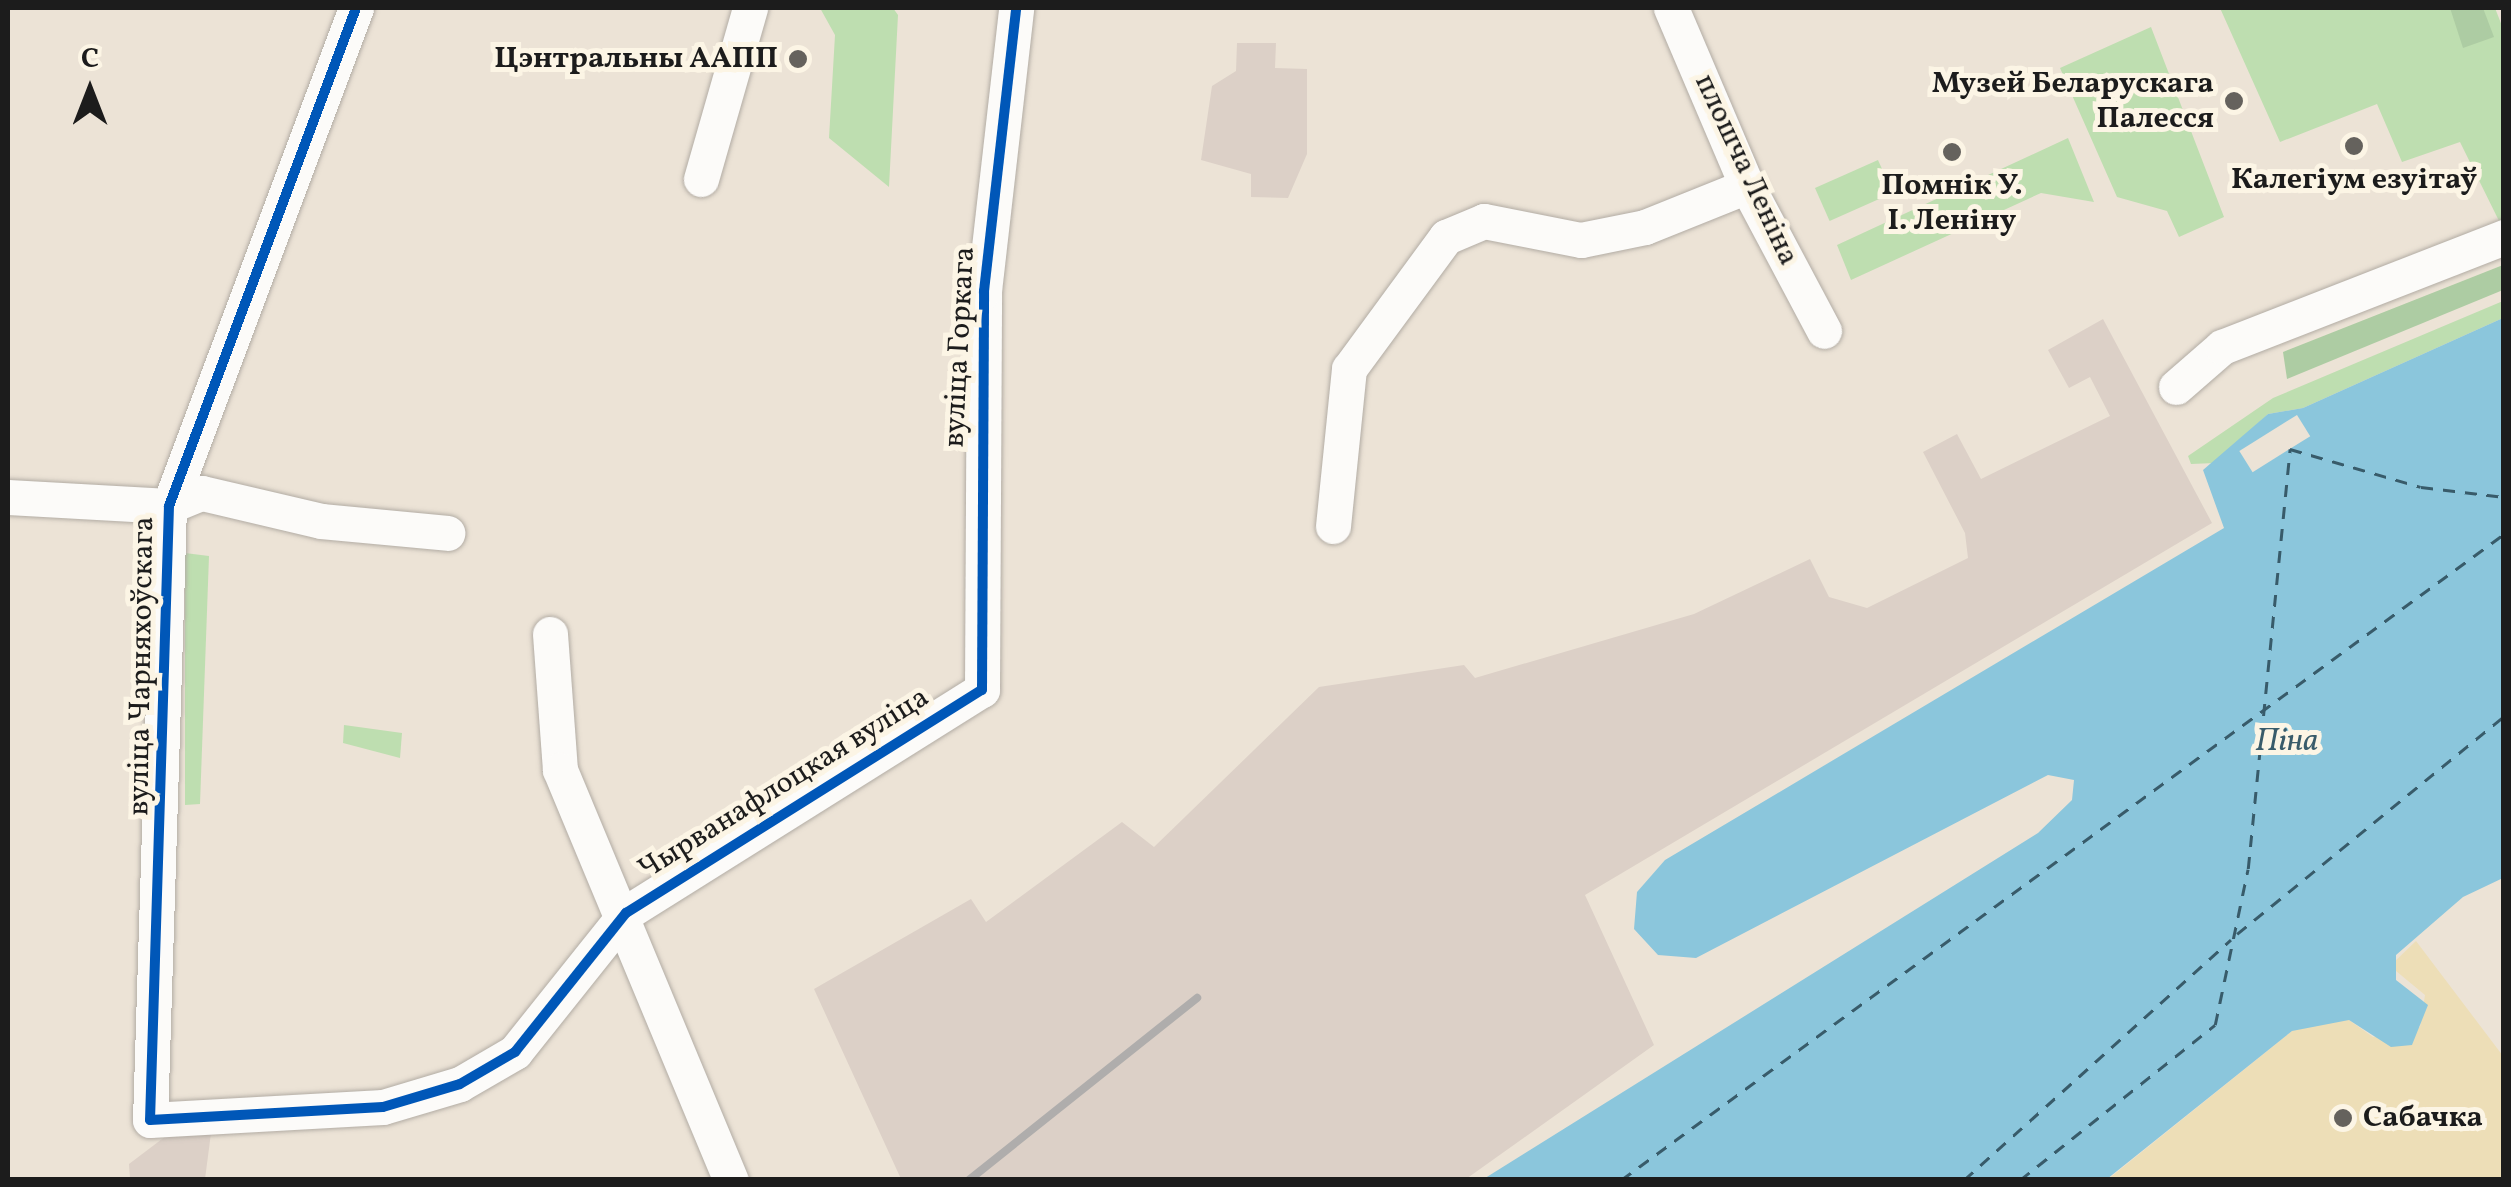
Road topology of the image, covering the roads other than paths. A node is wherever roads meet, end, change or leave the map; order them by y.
1 (356, 8) edge
2 (750, 8) edge
3 (1016, 8) edge
4 (1672, 8) edge
5 (701, 180) dead end
6 (1748, 186) junction
7 (2504, 237) edge
8 (1824, 331) dead end
9 (2176, 387) dead end
10 (8, 497) edge
11 (170, 506) junction
12 (1333, 526) dead end
13 (447, 533) dead end
14 (550, 634) dead end
15 (982, 690) joint
16 (626, 913) junction
17 (150, 1120) joint
18 (731, 1180) edge

1 - 11 street, вуліца Чарняхоўскага
2 - 5 street
3 - 15 street, вуліца Горкага
4 - 6 street, плошча Леніна
6 - 8 street, плошча Леніна
6 - 12 street
7 - 9 street
10 - 11 street
11 - 13 street
11 - 17 street, вуліца Чарняхоўскага
14 - 16 street
15 - 16 street, Чырванафлоцкая вуліца
16 - 17 street, Чырванафлоцкая вуліца
16 - 18 street

